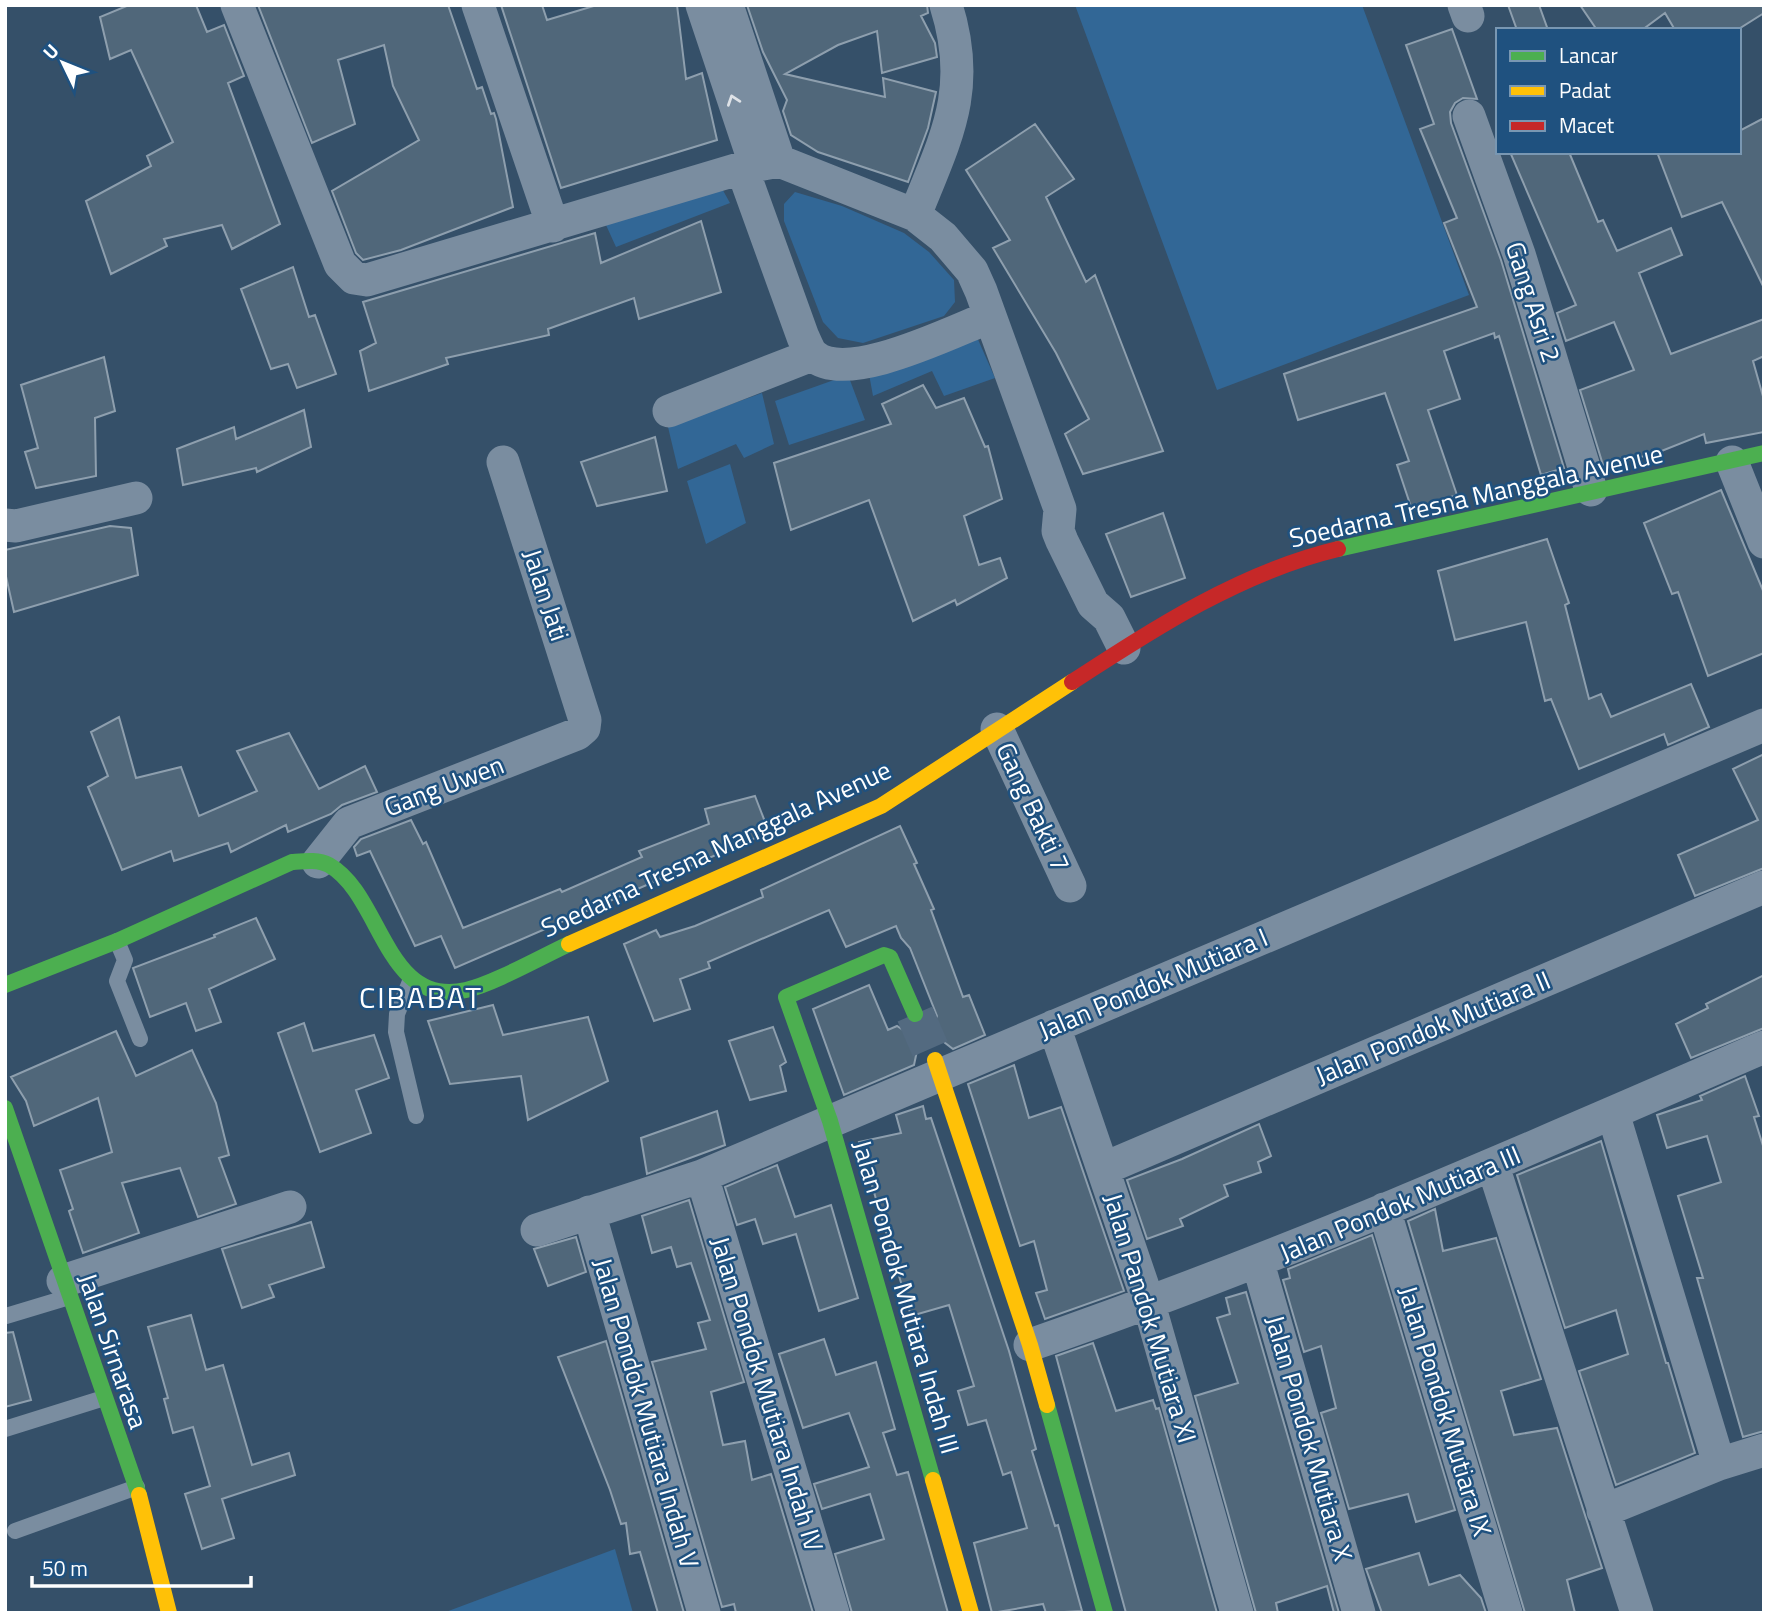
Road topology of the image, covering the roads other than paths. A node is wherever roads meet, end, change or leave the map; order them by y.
1 (237, 5) edge
2 (478, 5) edge
3 (702, 5) edge
4 (727, 5) edge
5 (946, 5) edge
6 (1469, 116) dead end
7 (759, 165) junction
8 (915, 215) junction
9 (553, 226) junction
10 (990, 317) junction
11 (812, 355) junction
12 (669, 411) dead end
13 (1764, 453) edge
14 (503, 462) dead end
15 (1732, 463) junction
16 (1591, 490) junction
17 (136, 498) dead end
18 (5, 525) edge
19 (1763, 541) edge
20 (1124, 648) junction
21 (1764, 725) edge
22 (584, 728) joint
23 (997, 729) junction
24 (318, 862) junction
25 (1070, 886) dead end
26 (1764, 887) edge
27 (117, 941) junction
28 (411, 979) junction
29 (5, 985) edge
30 (915, 1014) tunnel mouth
31 (1055, 1026) junction
32 (140, 1039) dead end
33 (1762, 1054) edge
34 (938, 1066) junction
35 (5, 1108) edge
36 (1613, 1113) junction
37 (416, 1116) dead end
38 (830, 1121) junction
39 (1493, 1166) junction
40 (1103, 1169) junction
41 (702, 1176) junction
42 (290, 1207) dead end
43 (1384, 1209) junction
44 (589, 1212) junction
45 (537, 1230) dead end
46 (1258, 1263) junction
47 (66, 1289) junction
48 (1149, 1304) junction
49 (6, 1317) edge
50 (1030, 1345) junction
51 (104, 1398) junction
52 (5, 1429) edge
53 (1764, 1450) edge
54 (1719, 1464) junction
55 (136, 1487) junction
56 (1604, 1511) junction
57 (15, 1531) dead end
58 (169, 1613) edge
59 (704, 1613) edge
60 (833, 1613) edge
61 (971, 1613) edge
62 (1105, 1613) edge
63 (1237, 1613) edge
64 (1359, 1613) edge
65 (1506, 1613) edge
66 (1637, 1613) edge

1 - 9 street
2 - 9 street
7 -> 3 street
4 - 7 street
5 - 8 street
6 - 16 street, Gang Asri 2
7 - 8 street
7 - 9 street
7 - 11 street
8 - 10 street
10 - 11 street
10 - 20 street
11 - 12 street
13 - 15 main road, Soedarna Tresna Manggala Avenue
14 - 22 street, Jalan Jati
15 - 16 main road, Soedarna Tresna Manggala Avenue
15 - 19 street
16 - 20 main road, Soedarna Tresna Manggala Avenue
17 - 18 street
20 - 23 main road, Soedarna Tresna Manggala Avenue
21 - 31 street, Jalan Pondok Mutiara I
22 - 24 street, Gang Uwen
23 - 25 street, Gang Bakti 7
23 - 28 main road, Soedarna Tresna Manggala Avenue
24 - 27 main road
24 - 28 main road
26 - 40 street, Jalan Pondok Mutiara II
27 - 29 main road
27 - 32 lane
28 - 37 lane
30 - 38 main road, Jalan Pondok Mutiara Indah III
31 - 34 street, Jalan Pondok Mutiara I
31 - 40 street, Jalan Pandok Mutiara XI
33 - 36 street, Jalan Pondok Mutiara III
34 - 38 street, Jalan Pondok Mutiara I
34 - 50 main road
35 - 47 main road, Jalan Sirnarasa
36 - 39 street, Jalan Pondok Mutiara III
36 - 54 street
38 - 41 street, Jalan Pondok Mutiara I
38 - 61 main road, Jalan Pondok Mutiara Indah III
39 - 43 street, Jalan Pondok Mutiara III
39 - 56 street
40 - 48 street, Jalan Pandok Mutiara XI
41 - 44 street, Jalan Pondok Mutiara I
41 - 60 street, Jalan Pondok Mutiara Indah IV
42 - 47 street
43 - 46 street, Jalan Pondok Mutiara III
43 - 65 street, Jalan Pondok Mutiara IX
44 - 45 street, Jalan Pondok Mutiara I
44 - 59 street, Jalan Pondok Mutiara Indah V
46 - 48 street, Jalan Pondok Mutiara III
46 - 64 street, Jalan Pondok Mutiara X
47 - 49 lane
47 - 51 main road, Jalan Sirnarasa
48 - 50 street, Jalan Pondok Mutiara III
48 - 63 street, Jalan Pandok Mutiara XI
50 - 62 main road
51 - 52 lane
51 - 55 main road, Jalan Sirnarasa
53 - 54 street
54 - 56 street
55 - 57 lane
55 - 58 main road, Jalan Sirnarasa
56 - 66 street

